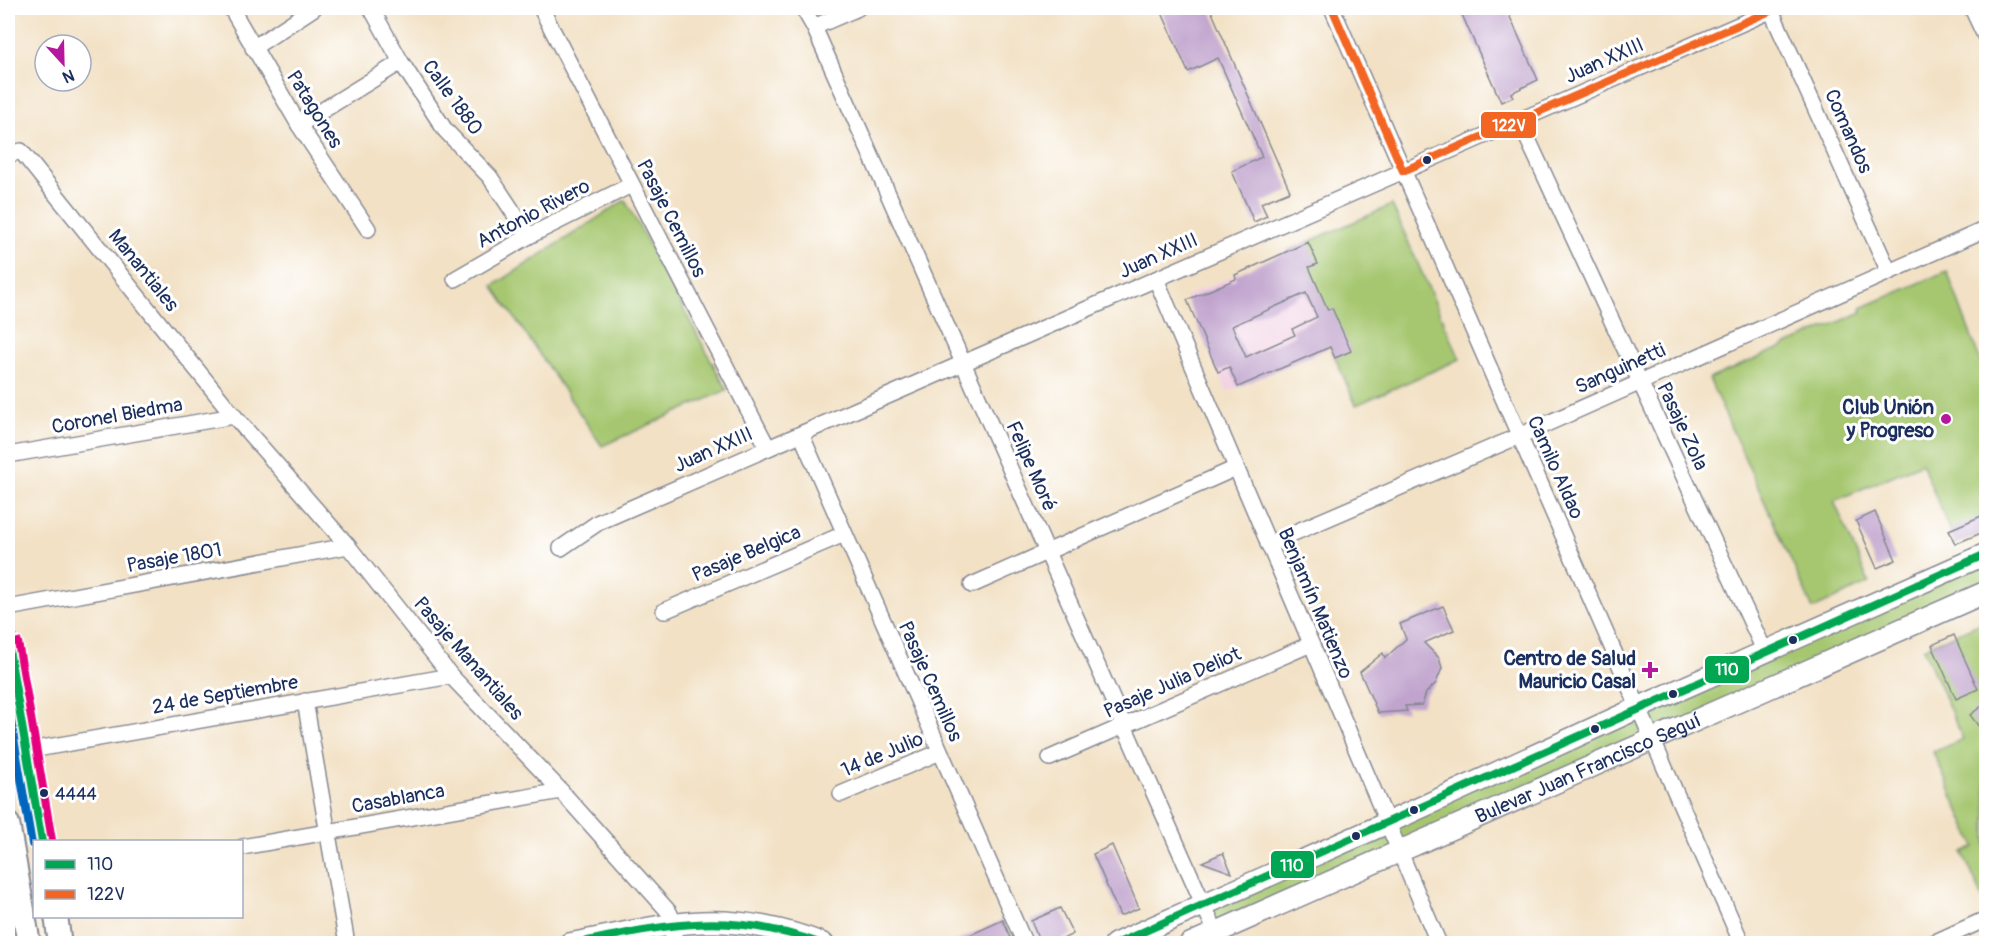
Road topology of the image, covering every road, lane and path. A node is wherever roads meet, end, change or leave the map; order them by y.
1 (231, 8) edge
2 (314, 8) edge
3 (371, 8) edge
4 (541, 8) edge
5 (803, 8) edge
6 (858, 8) edge
7 (1332, 8) edge
8 (1773, 8) edge
9 (1972, 8) edge
10 (814, 27) junction
11 (1986, 38) edge
12 (253, 48) junction
13 (401, 62) junction
14 (1519, 120) junction
15 (299, 125) junction
16 (14, 153) edge
17 (1403, 171) junction
18 (631, 185) junction
19 (369, 229) dead end
20 (1986, 229) edge
21 (529, 236) junction
22 (1889, 272) junction
23 (455, 279) dead end
24 (1156, 279) junction
25 (963, 363) junction
26 (1639, 383) junction
27 (234, 416) junction
28 (801, 434) junction
29 (1519, 436) junction
30 (768, 448) junction
31 (8, 455) edge
32 (1236, 468) junction
33 (844, 534) junction
34 (1268, 544) junction
35 (348, 546) junction
36 (561, 548) dead end
37 (1047, 552) junction
38 (1986, 554) edge
39 (972, 585) dead end
40 (1986, 592) edge
41 (8, 608) edge
42 (664, 611) dead end
43 (8, 644) edge
44 (1311, 644) junction
45 (1765, 652) junction
46 (451, 676) junction
47 (305, 701) junction
48 (1638, 708) junction
49 (1124, 726) junction
50 (1652, 740) junction
51 (17, 752) edge
52 (939, 752) junction
53 (1050, 758) dead end
54 (561, 791) junction
55 (841, 794) dead end
56 (1387, 823) junction
57 (8, 824) edge
58 (327, 831) junction
59 (41, 840) edge
60 (243, 847) edge
61 (1399, 852) junction
62 (1204, 905) junction
63 (56, 918) edge
64 (1986, 919) edge
65 (674, 934) edge
66 (1218, 938) edge
67 (29, 944) edge
68 (60, 944) edge
69 (346, 944) edge
70 (569, 944) edge
71 (823, 944) edge
72 (1025, 944) edge
73 (1115, 944) edge
74 (1190, 944) edge
75 (1439, 944) edge
76 (1742, 944) edge
77 (1931, 944) edge

1 - 12 street, Patagones
2 - 12 street
3 - 13 street, Calle 1880
4 - 18 street, Pasaje Cemillos
5 - 10 street, Felipe Moré
6 - 10 street
7 - 17 street, Camilo Aldao
8 - 14 street, Juan XXIII
8 - 22 street, Comandos
9 - 11 street
10 - 25 street, Felipe Moré
12 - 15 street, Patagones
13 - 15 street
13 - 21 street, Calle 1880
14 - 17 street, Juan XXIII
14 - 26 street, Pasaje Zola
15 - 19 street, Patagones
16 - 27 street, Manantiales
17 - 24 street, Juan XXIII
17 - 29 street, Camilo Aldao
18 - 21 street, Antonio Rivero
18 - 30 street, Pasaje Cemillos
20 - 22 street, Sanguinetti
21 - 23 street, Antonio Rivero
22 - 26 street, Sanguinetti
24 - 25 street, Juan XXIII
24 - 32 street, Benjamín Matienzo
25 - 28 street, Juan XXIII
25 - 37 street, Felipe Moré
26 - 29 street, Sanguinetti
26 - 45 street, Pasaje Zola
27 - 31 street, Coronel Biedma
27 - 35 street, Pasaje Manantiales
28 - 30 street, Juan XXIII
28 - 33 street, Pasaje Cemillos
29 - 34 street, Sanguinetti
29 - 48 street, Camilo Aldao
30 - 36 street, Juan XXIII
32 - 34 street, Benjamín Matienzo
32 - 37 street
33 - 42 street, Pasaje Belgica
33 - 52 street, Pasaje Cemillos
34 - 44 street, Benjamín Matienzo
35 - 41 street, Pasaje 1801
35 - 46 street, Pasaje Manantiales
37 - 39 street
37 - 49 street, Felipe Moré
38 - 45 main road, Bulevar Juan Francisco Seguí
40 - 50 main road, Bulevar Juan Francisco Seguí
43 - 51 main road
44 - 49 street, Pasaje Julia Deliot
44 - 56 street, Benjamín Matienzo
45 - 48 main road, Bulevar Juan Francisco Seguí
46 - 47 street, 24 de Septiembre
46 - 54 street, Pasaje Manantiales
47 - 51 street, 24 de Septiembre
47 - 58 street
48 - 50 street, Camilo Aldao
48 - 56 main road, Bulevar Juan Francisco Seguí
49 - 53 street, Pasaje Julia Deliot
49 - 62 street, Felipe Moré
50 - 61 main road, Bulevar Juan Francisco Seguí
50 - 76 street, Camilo Aldao
51 - 59 main road
52 - 55 street, 14 de Julio
52 - 72 street, Pasaje Cemillos
54 - 58 street, Casablanca
54 - 65 street, Pasaje Manantiales
56 - 61 street, Benjamín Matienzo
56 - 62 main road, Bulevar Juan Francisco Seguí
57 - 67 main road
58 - 60 street, Casablanca
58 - 69 street
61 - 66 main road, Bulevar Juan Francisco Seguí
61 - 75 street, Benjamín Matienzo
62 - 66 street, Felipe Moré
62 - 73 main road, Bulevar Juan Francisco Seguí
63 - 68 main road
64 - 77 street
65 - 70 main road
65 - 71 main road
66 - 74 main road, Bulevar Juan Francisco Seguí

